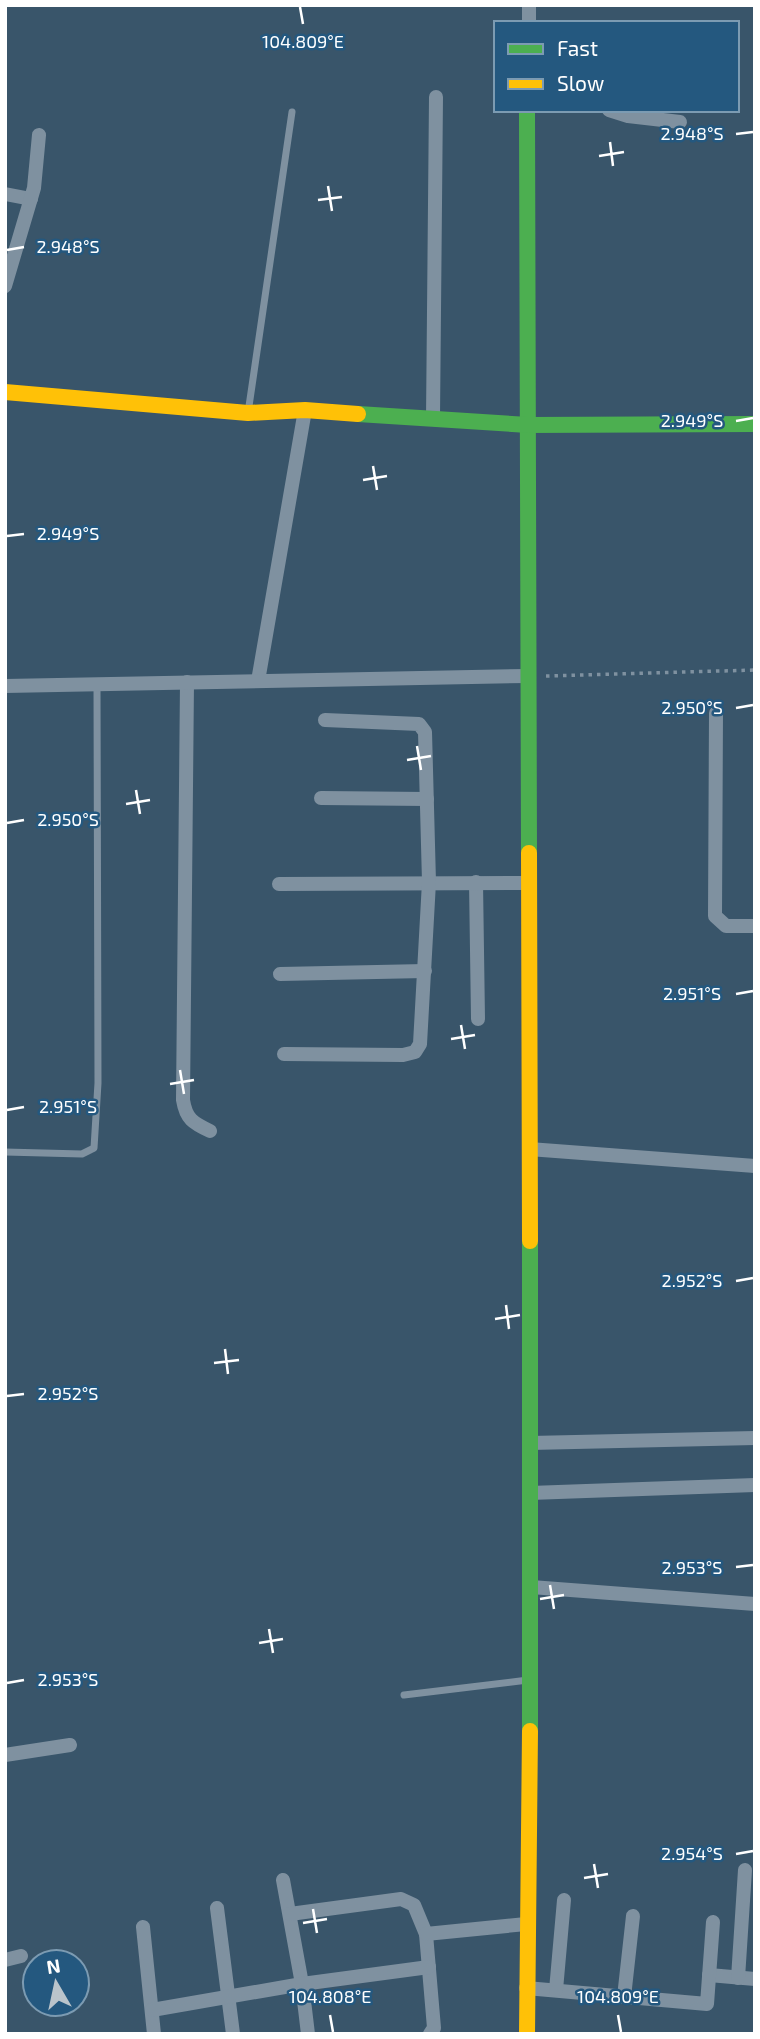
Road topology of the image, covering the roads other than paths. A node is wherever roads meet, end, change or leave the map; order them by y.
1 (436, 97) dead end
2 (292, 112) dead end
3 (527, 112) edge
4 (614, 112) edge
5 (680, 122) dead end
6 (39, 135) dead end
7 (5, 194) edge
8 (31, 199) junction
9 (5, 286) edge
10 (5, 392) edge
11 (248, 412) junction
12 (433, 418) junction
13 (303, 420) junction
14 (755, 425) edge
15 (528, 436) junction
16 (258, 681) junction
17 (527, 682) junction
18 (5, 686) edge
19 (187, 687) junction
20 (98, 688) junction
21 (716, 713) dead end
22 (325, 720) dead end
23 (321, 798) dead end
24 (427, 799) junction
25 (429, 882) junction
26 (476, 882) junction
27 (527, 883) junction
28 (279, 884) dead end
29 (755, 926) edge
30 (425, 971) junction
31 (280, 974) dead end
32 (478, 1019) dead end
33 (284, 1054) dead end
34 (209, 1131) dead end
35 (529, 1149) junction
36 (5, 1152) edge
37 (755, 1166) edge
38 (755, 1438) edge
39 (530, 1443) junction
40 (755, 1485) edge
41 (530, 1493) junction
42 (531, 1587) junction
43 (755, 1604) edge
44 (530, 1680) junction
45 (404, 1695) dead end
46 (70, 1745) dead end
47 (5, 1755) edge
48 (745, 1870) dead end
49 (283, 1880) dead end
50 (564, 1900) dead end
51 (217, 1908) dead end
52 (290, 1913) junction
53 (633, 1916) dead end
54 (713, 1923) dead end
55 (526, 1924) junction
56 (143, 1927) dead end
57 (426, 1934) junction
58 (21, 1956) dead end
59 (5, 1960) edge
60 (429, 1967) junction
61 (709, 1975) junction
62 (738, 1978) junction
63 (755, 1979) edge
64 (302, 1984) junction
65 (527, 1988) junction
66 (556, 1990) junction
67 (229, 1996) junction
68 (624, 1997) junction
69 (152, 2010) junction
70 (154, 2034) edge
71 (233, 2034) edge
72 (307, 2034) edge
73 (430, 2034) edge
74 (527, 2034) edge

1 - 12 street
2 - 11 lane
3 - 15 street
4 - 5 street
6 - 8 street
7 - 8 street
8 - 9 street
10 - 11 street
11 - 13 street
12 - 13 street
12 - 15 street
13 - 16 street
14 - 15 street
15 - 17 street
16 - 17 street
16 - 19 street
17 - 27 street
18 - 20 street
19 - 20 street
19 - 34 street
20 - 36 lane
21 - 29 street
22 - 24 street
23 - 24 street
24 - 25 street
25 - 26 street
25 - 28 street
25 - 30 street
26 - 27 street
26 - 32 street
27 - 35 street
30 - 31 street
30 - 33 street
35 - 37 street
35 - 39 street
38 - 39 street
39 - 41 street
40 - 41 street
41 - 42 street
42 - 43 street
42 - 44 street
44 - 45 lane
44 - 55 street
46 - 47 street
48 - 62 street
49 - 52 street
50 - 66 street
51 - 67 street
52 - 57 street
52 - 64 street
53 - 68 street
54 - 61 street
55 - 57 street
55 - 65 street
56 - 69 street
57 - 60 street
58 - 59 street
60 - 64 street
60 - 73 street
61 - 62 street
61 - 68 street
62 - 63 street
64 - 67 street
64 - 72 street
65 - 66 street
65 - 74 street
66 - 68 street
67 - 69 street
67 - 71 street
69 - 70 street

